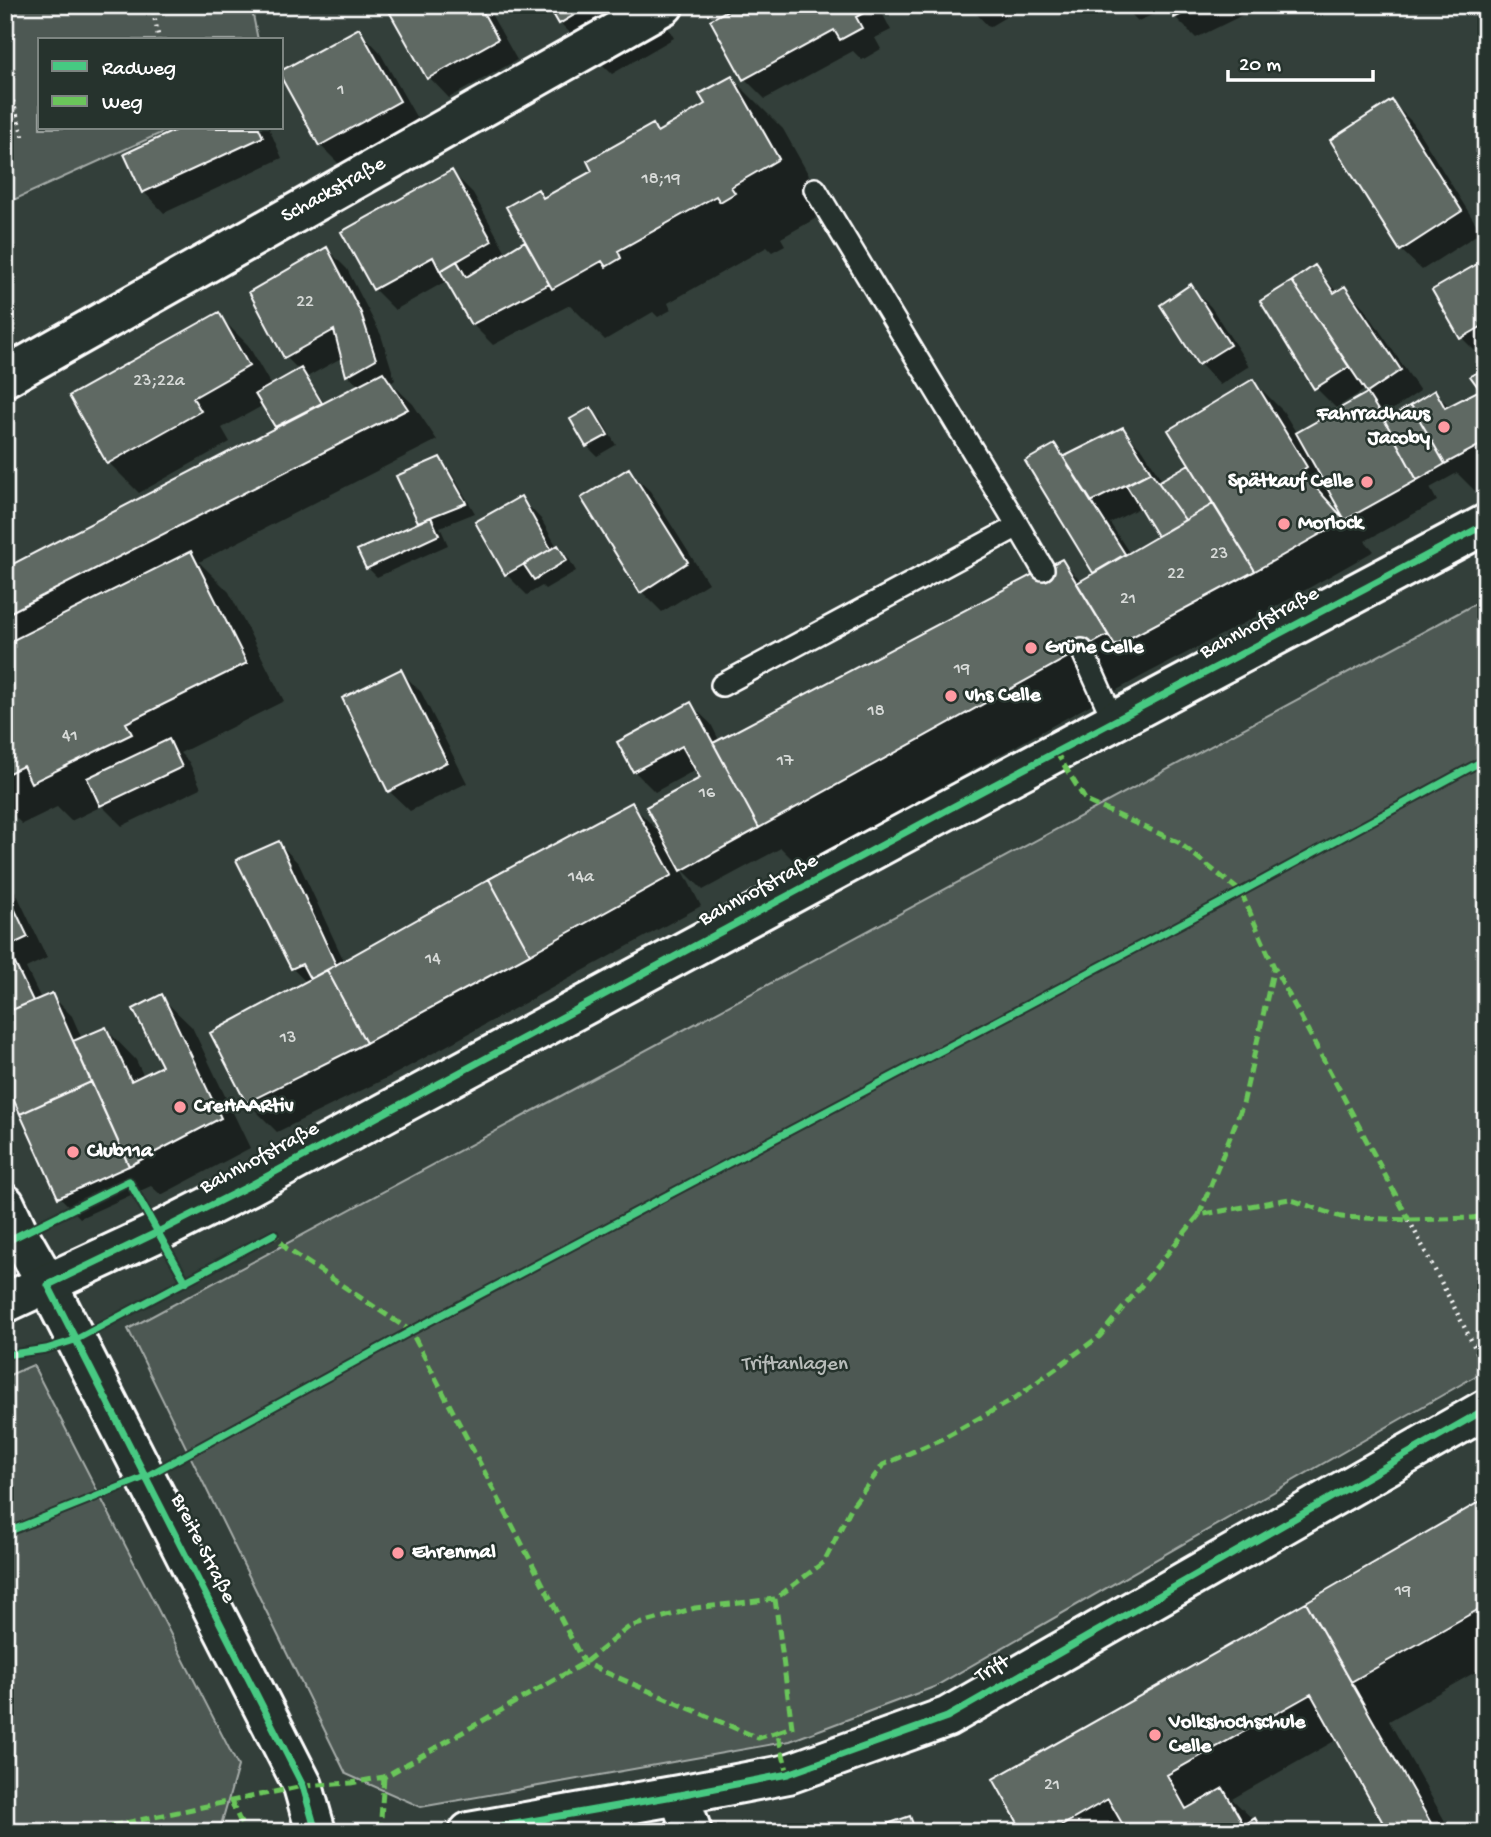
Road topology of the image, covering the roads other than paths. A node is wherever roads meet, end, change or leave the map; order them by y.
1 (664, 5) edge
2 (815, 190) dead end
3 (5, 377) edge
4 (1486, 524) edge
5 (1018, 526) junction
6 (1043, 569) dead end
7 (1082, 650) dead end
8 (722, 685) dead end
9 (1114, 720) junction
10 (5, 1204) edge
11 (48, 1285) junction
12 (5, 1303) edge
13 (1486, 1409) edge
14 (679, 1795) junction
15 (316, 1832) edge
16 (469, 1832) edge
17 (692, 1832) edge

1 - 3 street, Schackstraße
2 - 5 lane
4 - 9 street, Bahnhofstraße
5 - 6 lane
5 - 8 lane
7 - 9 lane
9 - 11 street, Bahnhofstraße
10 - 11 street, Breite Straße
11 - 12 street, Bahnhofstraße
11 - 15 street, Breite Straße
13 - 14 street, Trift
14 - 16 street, Trift
14 - 17 street

